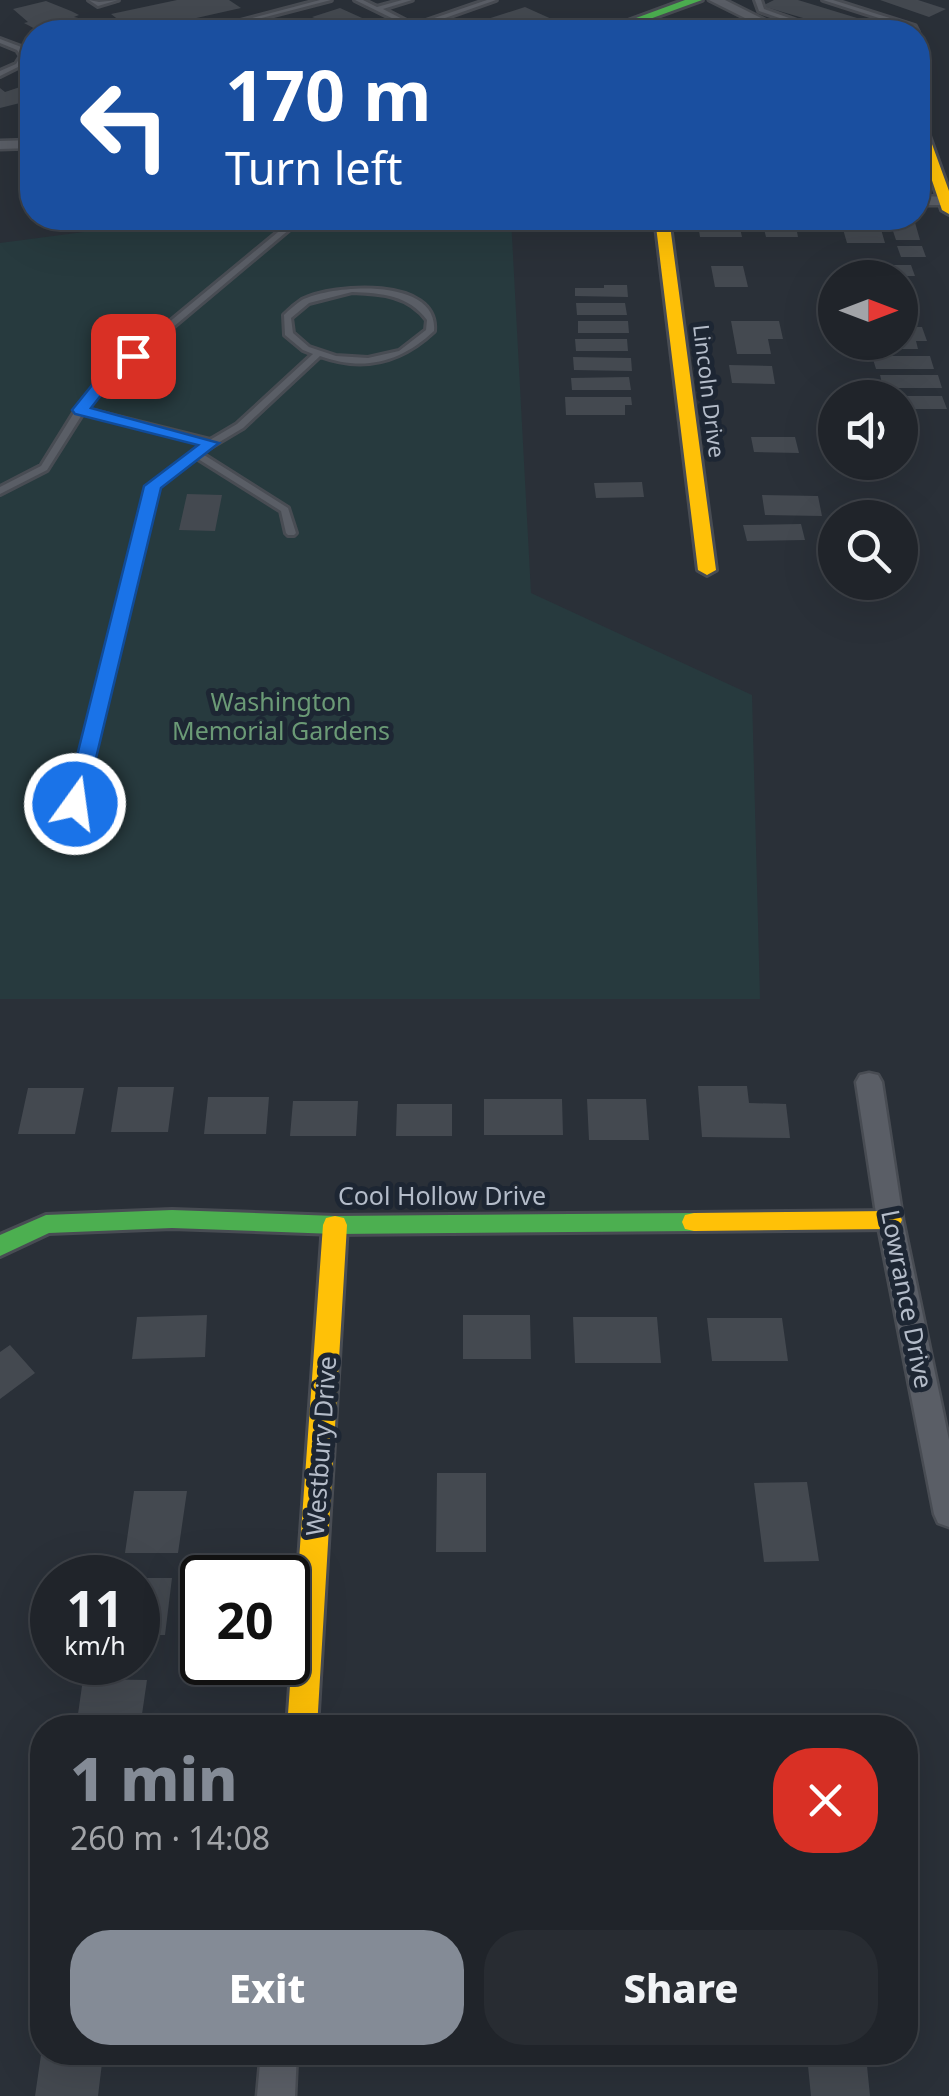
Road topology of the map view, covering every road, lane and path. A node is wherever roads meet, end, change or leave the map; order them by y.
1 (92, 0) edge
2 (114, 0) edge
3 (328, 0) edge
4 (358, 0) edge
5 (409, 0) edge
6 (494, 0) edge
7 (715, 0) edge
8 (758, 0) edge
9 (826, 0) edge
10 (686, 1) edge
11 (378, 9) junction
12 (249, 20) edge
13 (401, 20) edge
14 (432, 20) edge
15 (636, 20) edge
16 (757, 20) edge
17 (790, 20) edge
18 (890, 20) edge
19 (0, 41) edge
20 (20, 50) edge
21 (930, 155) edge
22 (948, 205) edge
23 (285, 230) edge
24 (664, 230) edge
25 (317, 355) junction
26 (80, 410) junction
27 (211, 443) junction
28 (195, 453) junction
29 (0, 491) edge
30 (291, 532) dead end
31 (707, 570) dead end
32 (75, 804) dead end
33 (869, 1082) dead end
34 (890, 1220) junction
35 (335, 1225) junction
36 (0, 1246) edge
37 (949, 1514) edge
38 (303, 1715) edge
39 (279, 2065) edge
40 (276, 2096) edge

1 - 2 lane
3 - 12 lane
4 - 11 lane
5 - 11 lane
6 - 14 lane
7 - 16 street
8 - 17 lane
9 - 18 lane
10 - 15 street
11 - 13 lane
19 - 20 lane
21 - 22 street
23 - 26 lane
24 - 31 street, Lincoln Drive
25 - 25 lane
25 - 27 lane
26 - 27 lane
26 - 29 lane
27 - 28 lane
28 - 30 lane
28 - 32 lane
33 - 34 street, Lowrance Drive
34 - 35 street, Cool Hollow Drive
34 - 37 street, Lowrance Drive
35 - 36 street, Cool Hollow Drive
35 - 38 street, Westbury Drive
39 - 40 street

